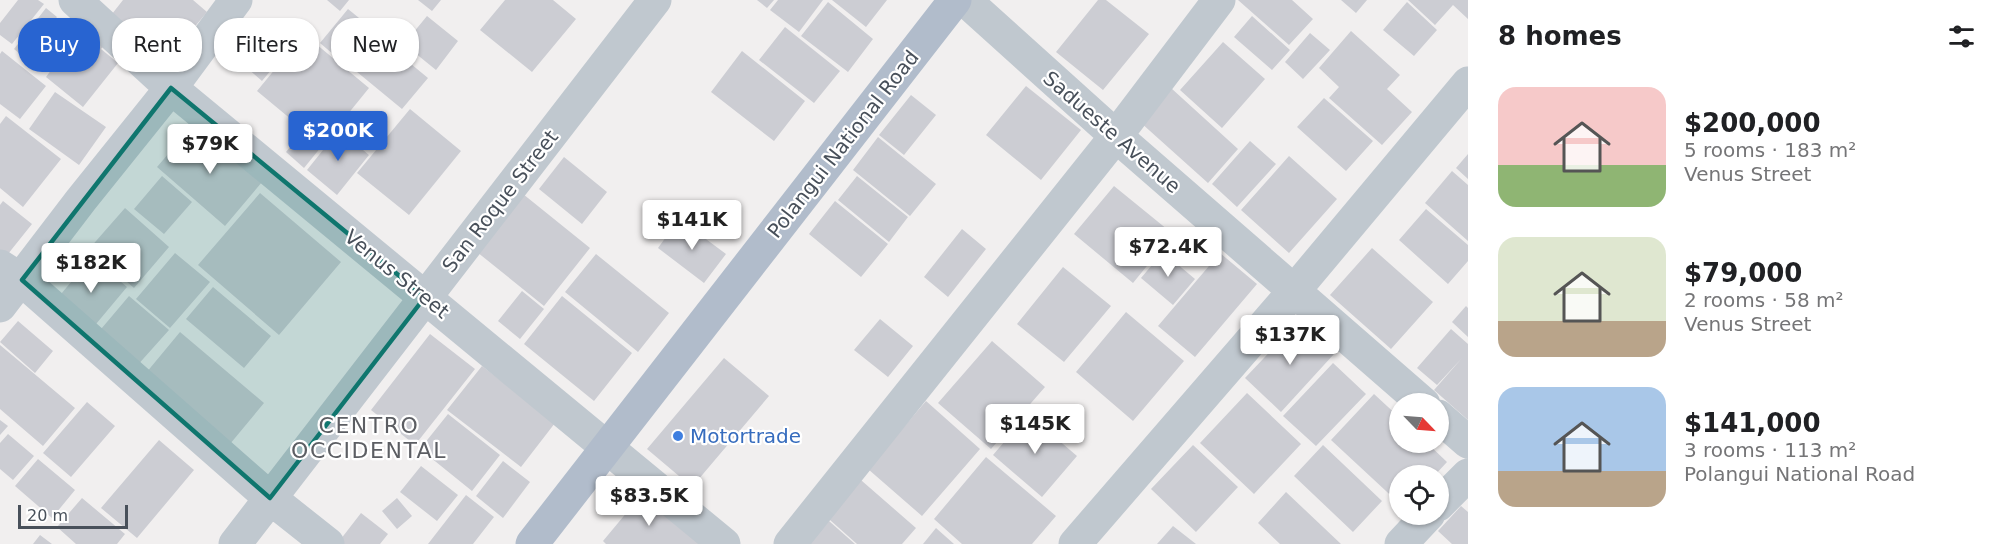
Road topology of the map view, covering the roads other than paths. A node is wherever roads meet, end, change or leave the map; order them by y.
1 (75, 0) edge
2 (236, 0) edge
3 (655, 0) edge
4 (955, 0) edge
5 (965, 0) edge
6 (1219, 0) edge
7 (1468, 83) edge
8 (171, 88) junction
9 (1116, 136) junction
10 (11, 273) edge
11 (1294, 291) junction
12 (425, 297) junction
13 (0, 306) edge
14 (1411, 393) edge
15 (1449, 426) edge
16 (1468, 442) edge
17 (606, 447) junction
18 (1468, 475) edge
19 (1449, 494) edge
20 (270, 498) junction
21 (1419, 525) edge
22 (235, 544) edge
23 (328, 544) edge
24 (532, 544) edge
25 (724, 544) edge
26 (790, 544) edge
27 (1075, 544) edge
28 (1401, 544) edge

1 - 8 street, Venus Street
2 - 8 street
3 - 12 street, San Roque Street
4 - 17 main road, Polangui National Road
5 - 9 street, Sadueste Avenue
6 - 9 street
7 - 11 street
8 - 10 street
8 - 12 street, Venus Street
9 - 11 street, Sadueste Avenue
9 - 26 street
10 - 13 street
10 - 20 street
11 - 14 street, Sadueste Avenue
11 - 27 street
12 - 17 street, Venus Street
12 - 20 street, San Roque Street
15 - 16 street
17 - 24 main road, Polangui National Road
17 - 25 street, Venus Street
18 - 19 street
20 - 22 street, San Roque Street
20 - 23 street
21 - 28 street

